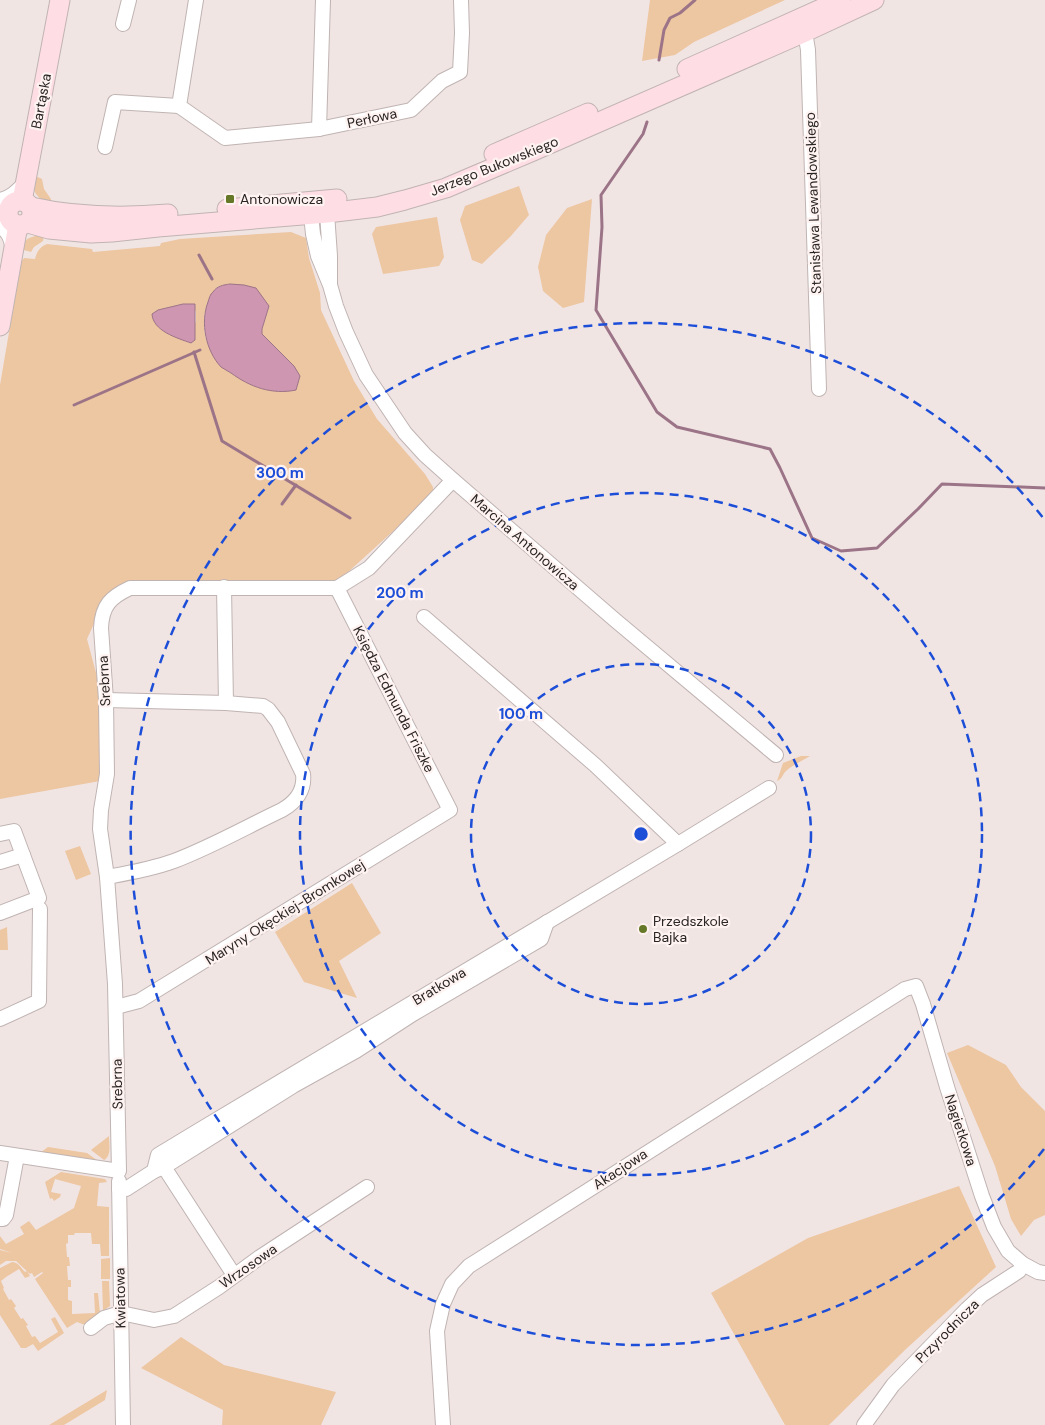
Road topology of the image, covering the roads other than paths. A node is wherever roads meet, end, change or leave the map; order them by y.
1 (60, 0) edge
2 (129, 0) edge
3 (196, 0) edge
4 (323, 0) edge
5 (462, 0) edge
6 (840, 0) edge
7 (874, 0) edge
8 (124, 24) dead end
9 (802, 25) junction
10 (180, 106) junction
11 (319, 129) junction
12 (105, 147) dead end
13 (26, 181) junction
14 (319, 210) junction
15 (12, 213) edge
16 (51, 220) junction
17 (14, 250) junction
18 (0, 326) edge
19 (819, 389) dead end
20 (453, 480) junction
21 (224, 587) junction
22 (337, 588) junction
23 (424, 618) dead end
24 (106, 700) junction
25 (226, 703) junction
26 (776, 755) dead end
27 (769, 788) dead end
28 (450, 810) joint
29 (0, 834) edge
30 (678, 844) junction
31 (23, 855) junction
32 (0, 862) edge
33 (107, 877) junction
34 (40, 910) dead end
35 (0, 913) edge
36 (916, 986) joint
37 (116, 1007) junction
38 (0, 1019) edge
39 (0, 1153) edge
40 (17, 1156) junction
41 (159, 1169) junction
42 (118, 1170) junction
43 (367, 1187) dead end
44 (118, 1189) junction
45 (0, 1219) edge
46 (1023, 1264) junction
47 (1045, 1274) edge
48 (234, 1275) junction
49 (121, 1313) junction
50 (91, 1328) dead end
51 (123, 1425) edge
52 (443, 1425) edge
53 (864, 1425) edge

1 - 13 street, Bartąska
2 - 8 street
3 - 10 street
4 - 11 street
5 - 11 street, Perłowa
6 - 9 street, Jerzego Bukowskiego
7 - 9 street, Jerzego Bukowskiego
9 - 14 street, Jerzego Bukowskiego
9 - 19 street, Stanisława Lewandowskiego
10 - 11 street, Perłowa
10 - 12 street
13 - 15 street, Bartąska
13 - 16 street
14 - 16 street, Jerzego Bukowskiego
14 - 20 street, Marcina Antonowicza
15 - 16 street, Jerzego Bukowskiego
15 - 17 street, Bartąska
16 - 17 street
17 - 18 street, Bartąska
20 - 22 street
20 - 26 street, Marcina Antonowicza
21 - 22 street
21 - 24 street, Srebrna
21 - 25 street
22 - 28 street, Księdza Edmunda Friszke
23 - 30 street
24 - 25 street
24 - 33 street, Srebrna
25 - 33 street
27 - 30 street
28 - 37 street, Maryny Okęckiej-Bromkowej
29 - 31 street
30 - 41 street
31 - 32 street
31 - 35 street
33 - 37 street, Srebrna
34 - 38 street
36 - 46 street, Nagietkowa
36 - 52 street, Akacjowa
37 - 42 street, Srebrna
39 - 40 street
40 - 42 street
40 - 45 street
41 - 44 street
41 - 48 street
42 - 44 street, Kwiatowa
43 - 48 street, Wrzosowa
44 - 49 street, Kwiatowa
46 - 47 street
46 - 53 street, Przyrodnicza
48 - 49 street, Wrzosowa
49 - 50 street
49 - 51 street, Kwiatowa

